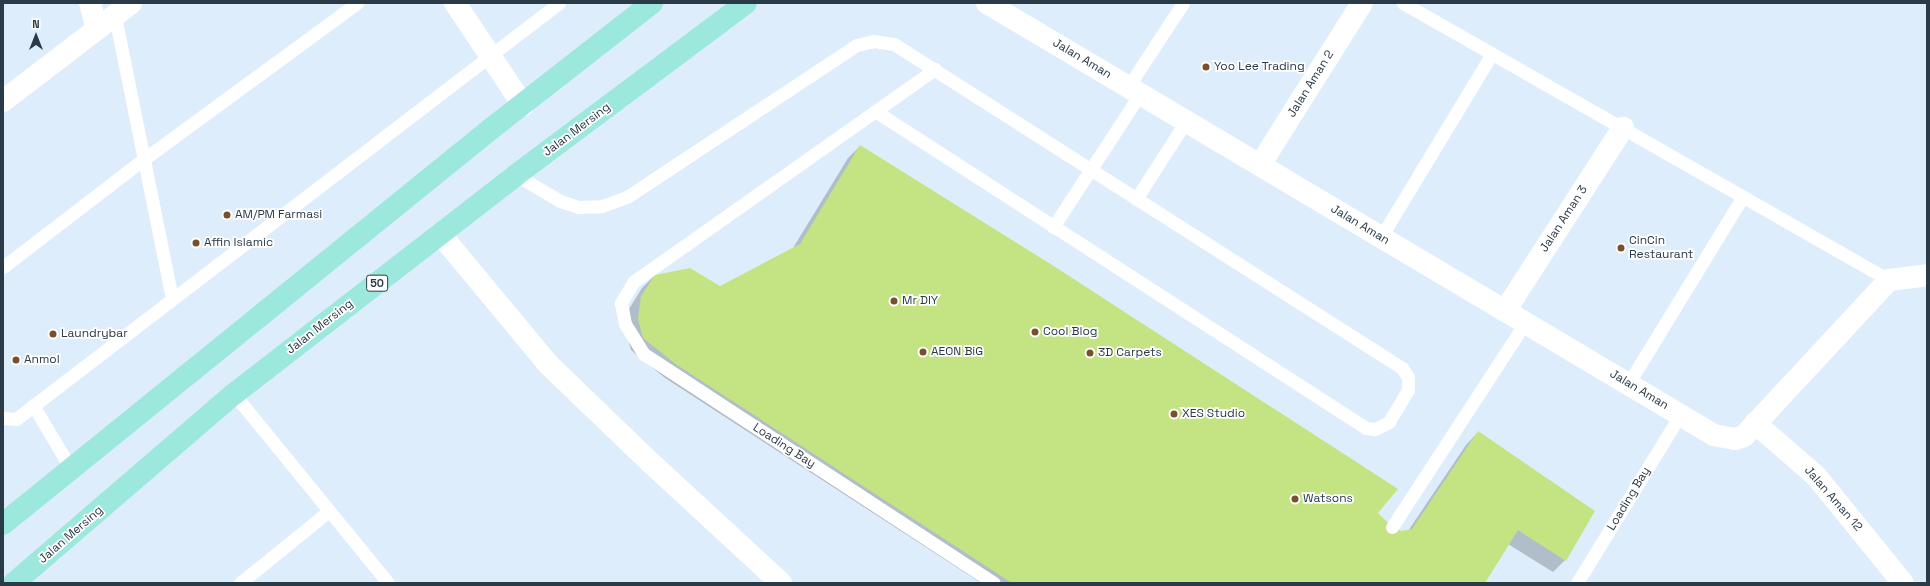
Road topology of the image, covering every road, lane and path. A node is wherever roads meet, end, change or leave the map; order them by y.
1 (90, 3) edge
2 (357, 3) edge
3 (455, 3) edge
4 (559, 3) edge
5 (652, 3) edge
6 (746, 3) edge
7 (987, 3) edge
8 (1182, 3) edge
9 (1362, 3) edge
10 (1404, 3) edge
11 (123, 9) edge
12 (97, 29) junction
13 (1492, 54) junction
14 (488, 55) junction
15 (935, 69) junction
16 (1134, 90) junction
17 (3, 101) edge
18 (523, 105) junction
19 (875, 112) junction
20 (1186, 121) junction
21 (1623, 128) junction
22 (144, 159) junction
23 (1260, 165) junction
24 (1090, 171) junction
25 (516, 175) junction
26 (1743, 196) junction
27 (1136, 199) junction
28 (1054, 227) junction
29 (441, 235) junction
30 (1382, 237) junction
31 (3, 267) edge
32 (1927, 275) edge
33 (1889, 280) junction
34 (172, 298) junction
35 (1505, 311) junction
36 (1525, 323) junction
37 (1628, 384) junction
38 (234, 394) junction
39 (33, 405) junction
40 (1680, 415) junction
41 (3, 418) edge
42 (1755, 423) junction
43 (71, 469) junction
44 (329, 511) junction
45 (3, 524) edge
46 (1392, 527) dead end
47 (17, 581) edge
48 (240, 583) edge
49 (388, 583) edge
50 (781, 583) edge
51 (994, 583) edge
52 (1577, 583) edge
53 (1903, 583) edge

1 - 12 street
2 - 22 lane
3 - 14 street
4 - 14 lane
5 - 18 highway
6 - 25 highway, Jalan Mersing / 50
7 - 16 street, Jalan Aman
8 - 16 lane
9 - 23 street, Jalan Aman 2
10 - 13 lane
11 - 12 street
11 - 22 lane
12 - 17 street
13 - 21 lane
13 - 30 lane
14 - 18 street
14 - 34 lane
15 - 19 lane
15 - 24 lane
15 - 25 lane
16 - 20 street, Jalan Aman
16 - 24 lane
18 - 43 highway
19 - 28 lane
19 - 51 lane, Loading Bay
20 - 23 street, Jalan Aman
20 - 27 lane
21 - 26 lane
21 - 35 street, Jalan Aman 3
22 - 31 lane
22 - 34 lane
23 - 30 street, Jalan Aman
24 - 27 lane
24 - 28 lane
25 - 29 highway, Jalan Mersing / 50
26 - 33 lane
26 - 37 lane
27 - 28 lane
29 - 38 highway, Jalan Mersing / 50
29 - 50 street
30 - 35 street, Jalan Aman
32 - 33 street
33 - 42 street
34 - 39 lane
35 - 36 street, Jalan Aman
36 - 37 street, Jalan Aman
36 - 46 lane
37 - 40 street, Jalan Aman
38 - 44 lane
38 - 47 highway, Jalan Mersing / 50
39 - 41 lane
39 - 43 lane
40 - 42 street, Jalan Aman
40 - 52 lane, Loading Bay
42 - 53 street, Jalan Aman 12
43 - 45 highway
44 - 48 lane
44 - 49 lane

